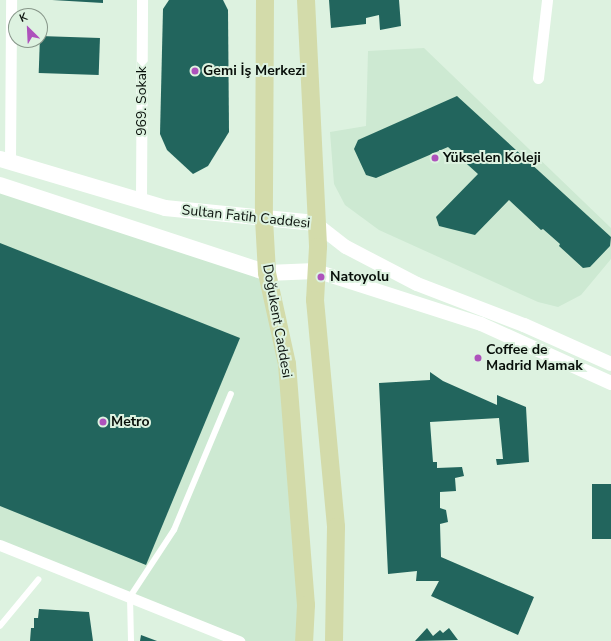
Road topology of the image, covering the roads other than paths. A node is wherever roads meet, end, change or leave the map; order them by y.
1 (10, 0) edge
2 (142, 0) edge
3 (265, 0) edge
4 (306, 0) edge
5 (547, 0) edge
6 (538, 78) dead end
7 (5, 160) edge
8 (0, 185) edge
9 (141, 201) junction
10 (264, 219) junction
11 (315, 223) junction
12 (316, 271) junction
13 (267, 274) junction
14 (611, 364) edge
15 (611, 383) edge
16 (231, 394) dead end
17 (0, 545) edge
18 (38, 580) dead end
19 (130, 597) junction
20 (0, 626) edge
21 (131, 641) edge
22 (240, 641) edge
23 (304, 641) edge
24 (334, 641) edge

1 - 7 street
2 - 9 street, 969. Sokak
3 - 10 main road, Doğukent Caddesi
4 - 11 main road
5 - 6 street
7 - 9 main road, Sultan Fatih Caddesi
8 - 13 main road
9 - 10 main road, Sultan Fatih Caddesi
10 - 11 main road, Sultan Fatih Caddesi
10 - 13 main road, Doğukent Caddesi
11 - 12 main road
11 - 14 street, Sultan Fatih Caddesi
12 - 13 main road
12 - 15 street
12 - 24 main road
13 - 23 main road, Doğukent Caddesi
16 - 19 lane
17 - 19 street
18 - 20 lane
19 - 21 lane
19 - 22 street

